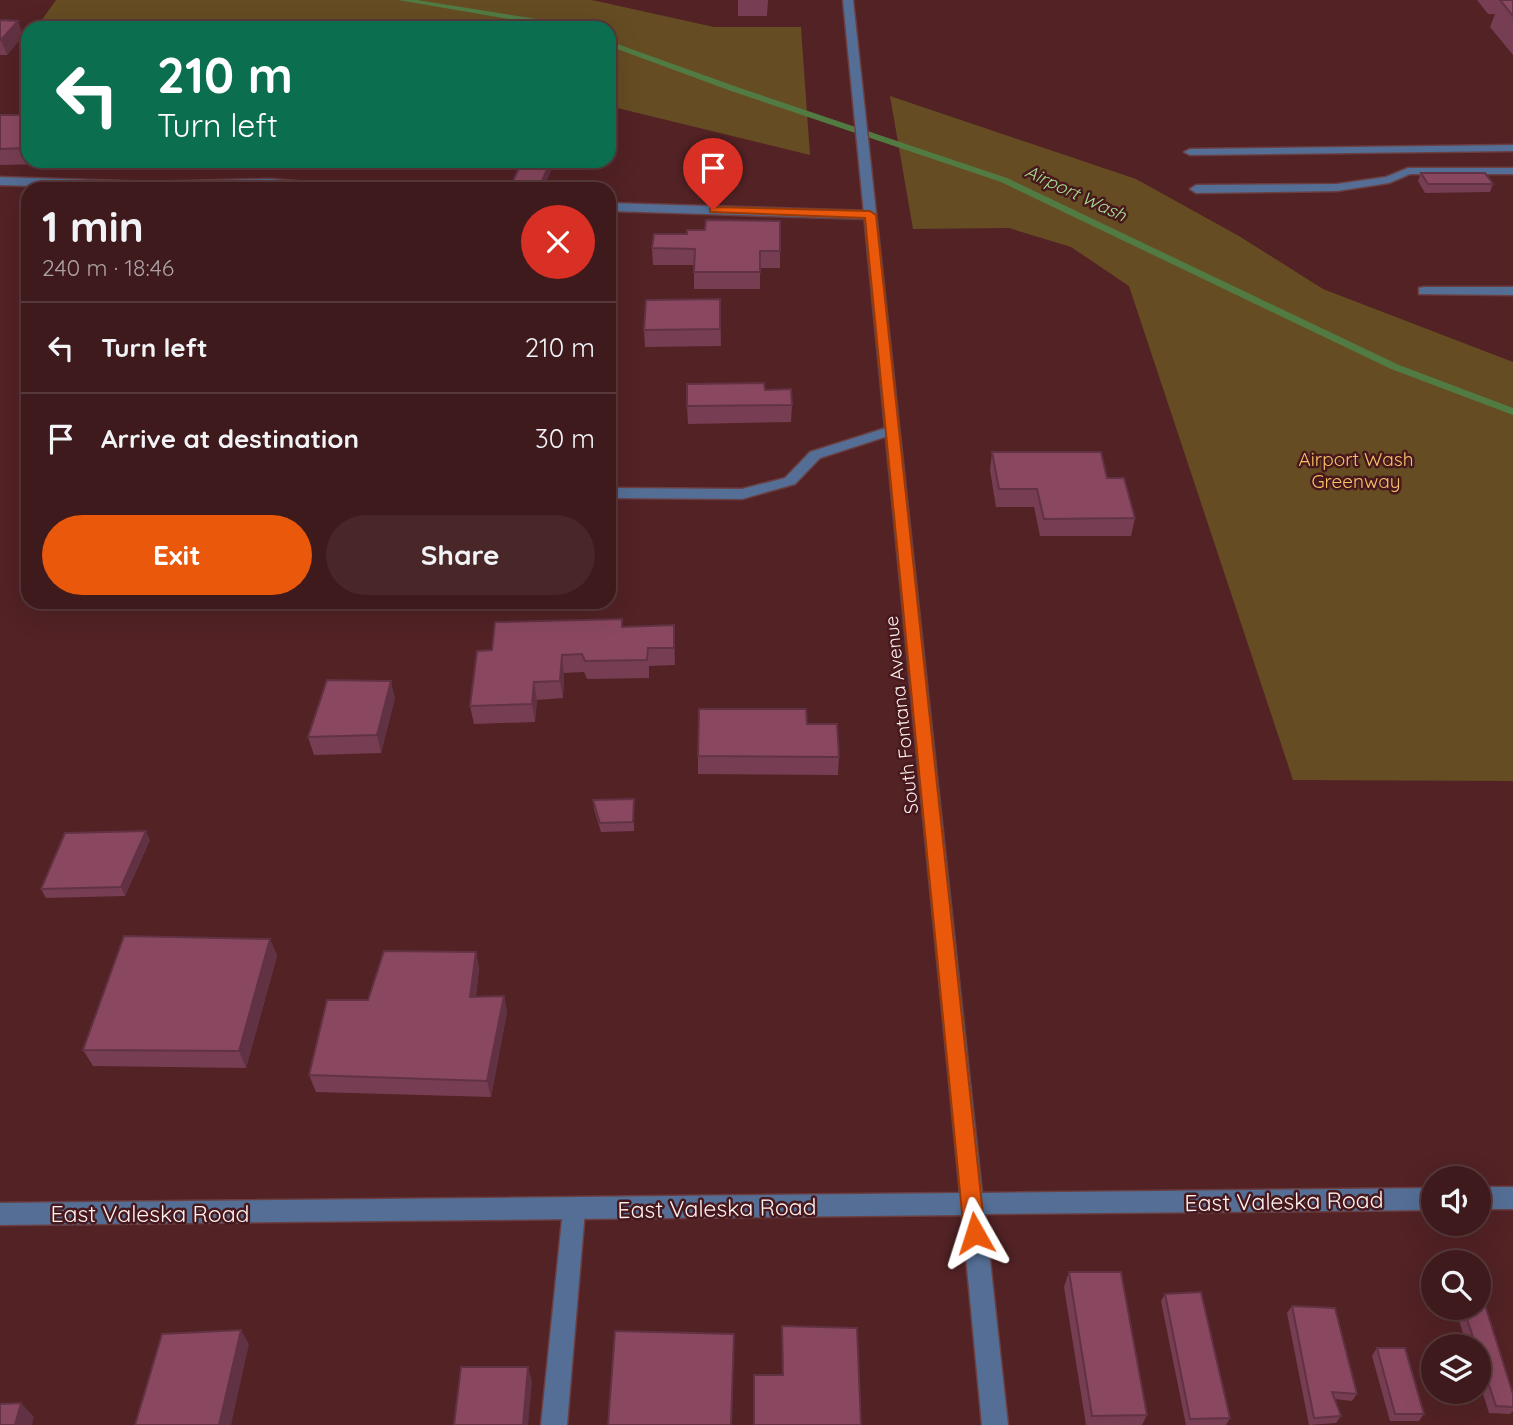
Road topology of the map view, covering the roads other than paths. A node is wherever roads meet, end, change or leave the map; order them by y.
1 (848, 0) edge
2 (1513, 148) edge
3 (1190, 152) dead end
4 (1513, 171) edge
5 (0, 181) edge
6 (30, 182) edge
7 (1196, 189) dead end
8 (616, 206) edge
9 (870, 215) junction
10 (1424, 291) dead end
11 (1513, 291) edge
12 (892, 430) junction
13 (616, 493) edge
14 (1491, 1198) edge
15 (1513, 1198) edge
16 (1421, 1199) edge
17 (972, 1206) junction
18 (574, 1210) junction
19 (0, 1214) edge
20 (554, 1425) edge
21 (995, 1425) edge

1 - 9 street, South Fontana Avenue
2 - 3 street
4 - 7 street
5 - 6 street
8 - 9 street
9 - 12 street, South Fontana Avenue
10 - 11 street
12 - 13 street
12 - 17 street, South Fontana Avenue
14 - 15 street
16 - 17 street, East Valeska Road
17 - 18 street, East Valeska Road
17 - 21 street, South Fontana Avenue
18 - 19 street, East Valeska Road
18 - 20 street

